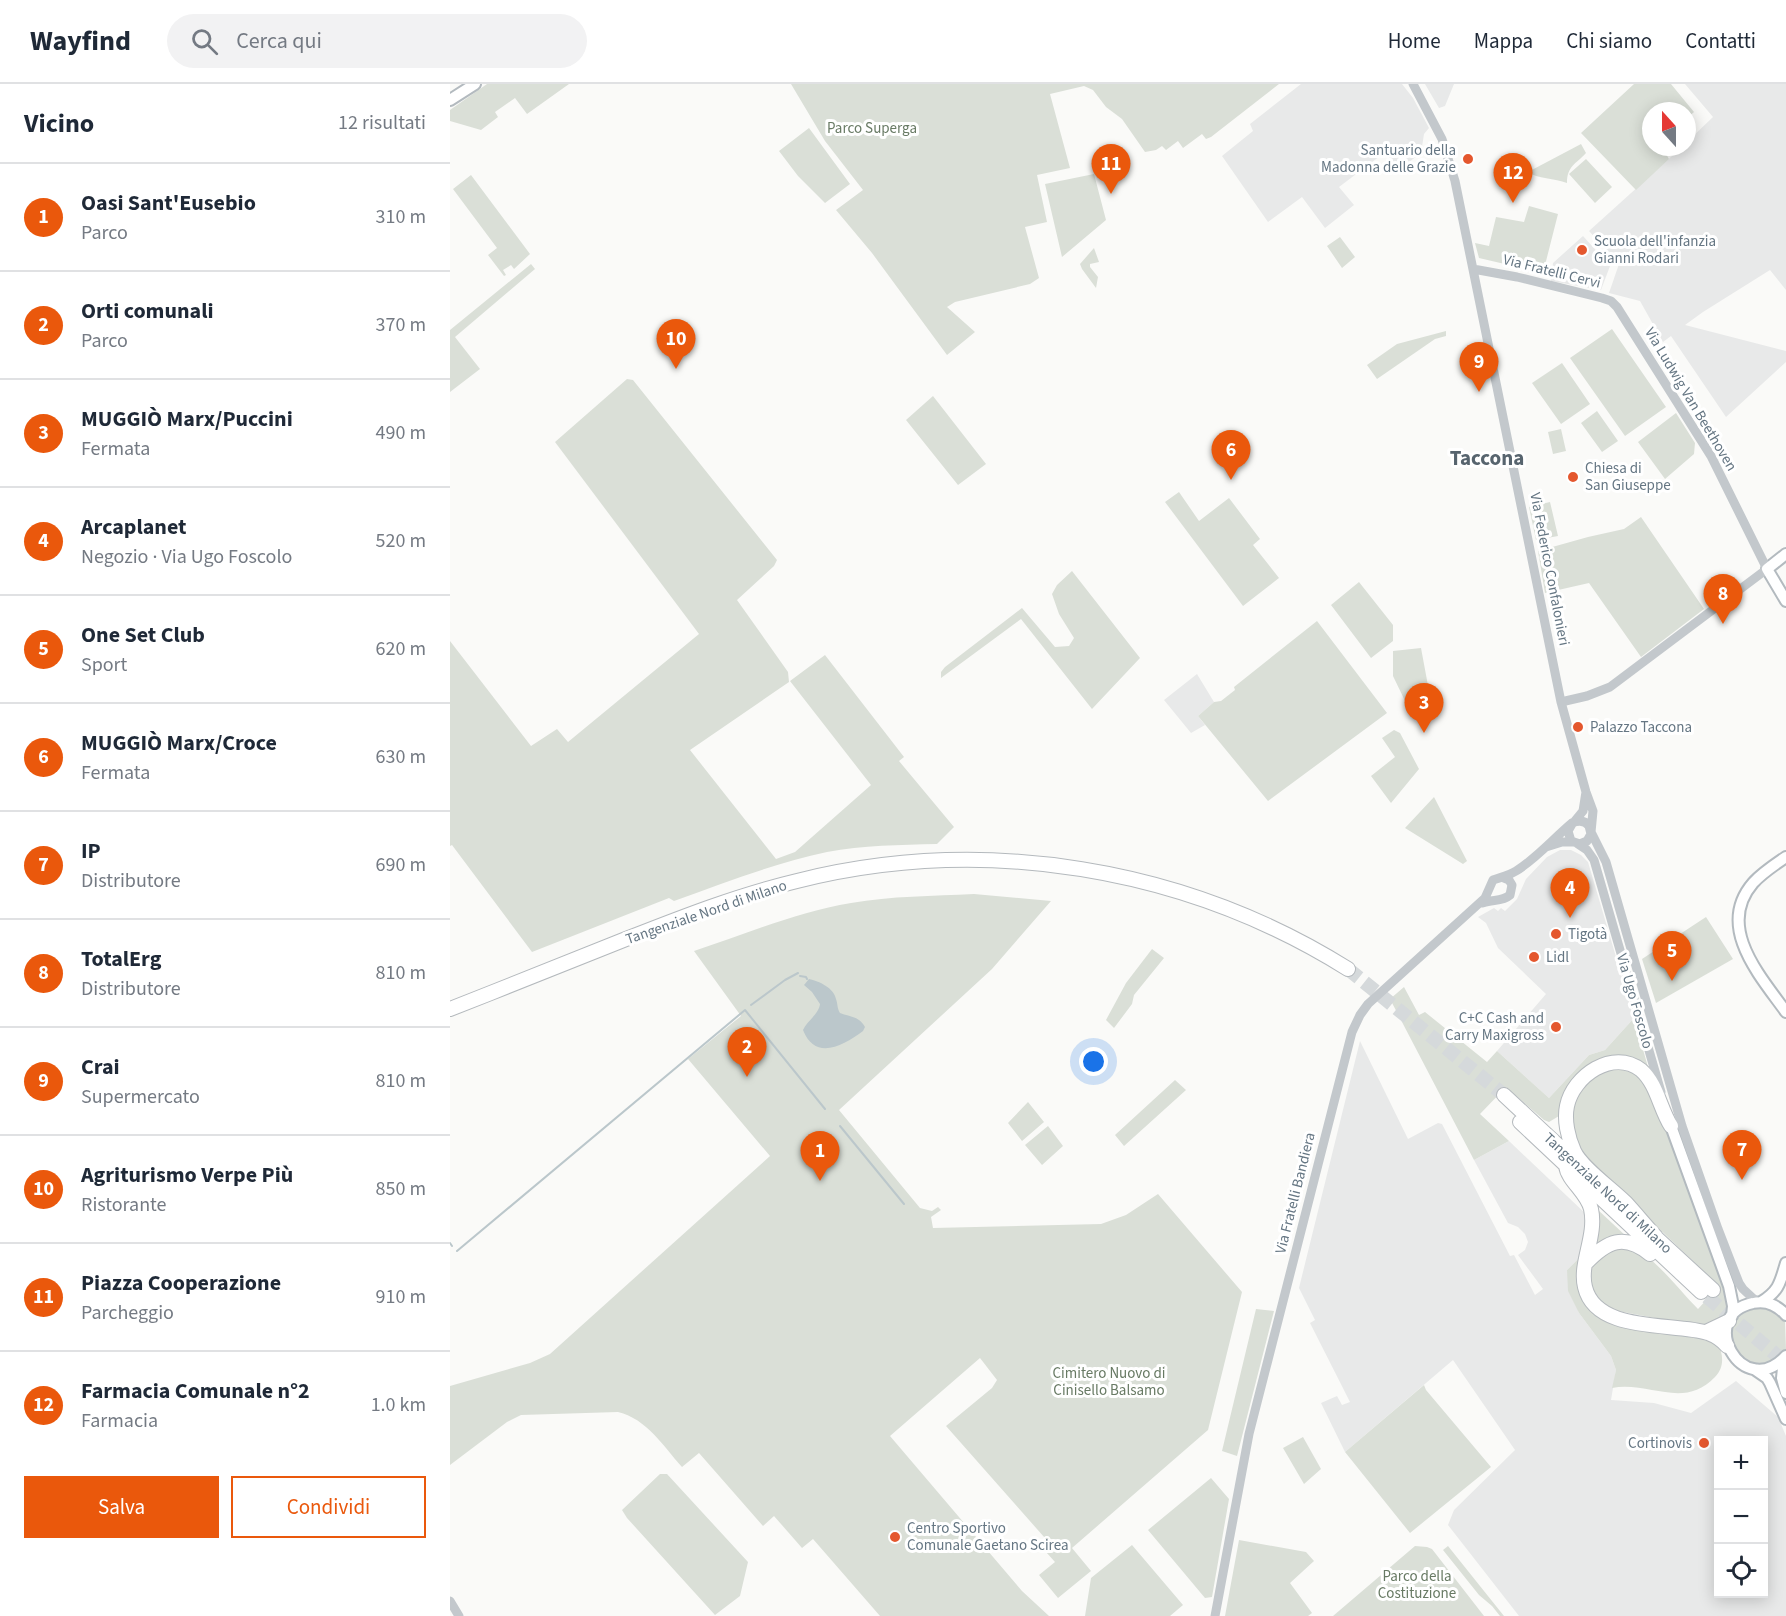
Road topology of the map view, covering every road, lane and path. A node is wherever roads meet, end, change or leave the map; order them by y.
1 (475, 84) edge
2 (1413, 84) edge
3 (450, 100) edge
4 (1473, 269) junction
5 (1619, 312) joint
6 (1786, 554) edge
7 (1767, 569) junction
8 (1786, 601) edge
9 (1562, 702) junction
10 (1586, 792) junction
11 (1572, 824) junction
12 (1591, 832) junction
13 (1576, 843) junction
14 (1544, 848) junction
15 (1786, 857) edge
16 (1519, 870) junction
17 (1504, 878) junction
18 (1512, 889) junction
19 (1493, 895) junction
20 (506, 987) junction
21 (450, 1004) edge
22 (450, 1009) edge
23 (1786, 1012) edge
24 (450, 1019) edge
25 (1671, 1126) junction
26 (1566, 1166) junction
27 (1656, 1238) junction
28 (1586, 1263) junction
29 (1786, 1263) edge
30 (1677, 1270) junction
31 (1779, 1287) junction
32 (1759, 1302) junction
33 (1785, 1314) edge
34 (1731, 1318) junction
35 (1706, 1332) junction
36 (1727, 1346) junction
37 (1785, 1357) edge
38 (1754, 1369) junction
39 (1786, 1394) edge
40 (1786, 1419) edge
41 (450, 1601) edge
42 (459, 1616) edge
43 (1215, 1616) edge

1 - 3 main road
2 - 4 street, Via Federico Confalonieri
4 - 5 street, Via Fratelli Cervi
4 - 9 street, Via Federico Confalonieri
5 - 7 street, Via Ludwig Van Beethoven
6 - 7 main road
7 - 8 main road
7 - 9 street
9 - 10 street, Via Federico Confalonieri
10 - 11 street
10 - 12 street, Via Federico Confalonieri
11 - 12 street
11 - 13 street
11 - 14 street, Via Fratelli Bandiera
12 - 13 street
12 - 32 street
13 - 14 street, Via Fratelli Bandiera
13 - 25 street, Via Ugo Foscolo
14 - 16 street, Via Fratelli Bandiera
15 - 23 main road
16 - 17 street, Via Fratelli Bandiera
16 - 18 street, Via Fratelli Bandiera
17 - 18 street
17 - 19 street, Via Fratelli Bandiera
18 - 19 street, Via Fratelli Bandiera
19 - 43 street, Via Fratelli Bandiera
20 - 21 highway
20 - 22 highway, Tangenziale Nord di Milano
20 - 24 highway, Tangenziale Nord di Milano
25 - 27 highway
25 - 34 main road, Via Ugo Foscolo
26 - 27 highway, Tangenziale Nord di Milano
26 - 28 highway
26 - 30 highway, Tangenziale Nord di Milano
27 - 30 highway, Tangenziale Nord di Milano
28 - 30 highway
28 - 35 highway
29 - 31 main road
31 - 32 main road
31 - 33 main road
32 - 33 main road
32 - 34 main road
34 - 35 highway
34 - 36 main road, Via Ugo Foscolo
35 - 36 highway
36 - 38 main road
37 - 38 main road
37 - 39 main road
38 - 40 main road
41 - 42 street

